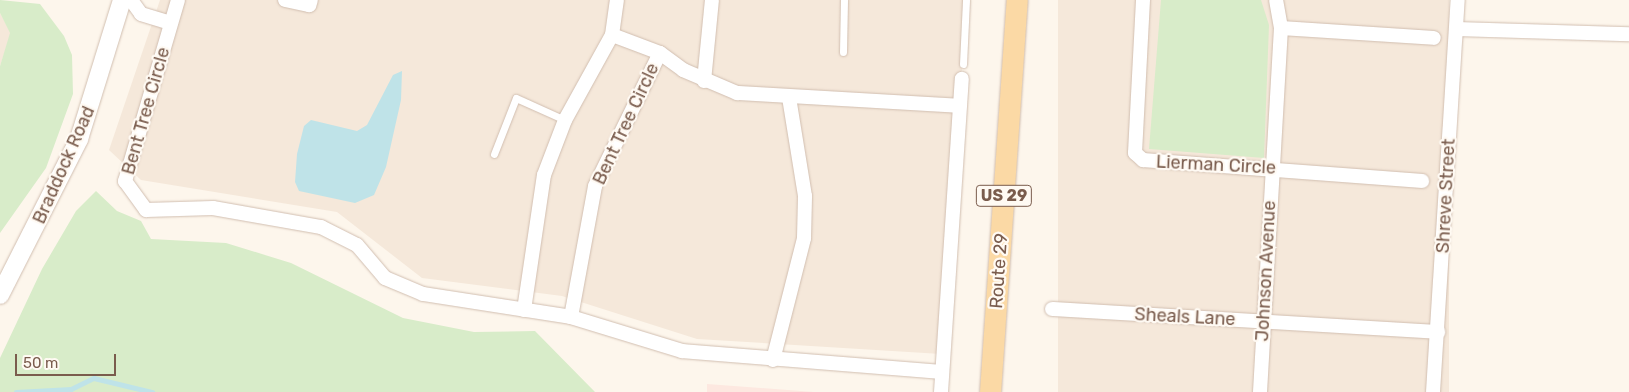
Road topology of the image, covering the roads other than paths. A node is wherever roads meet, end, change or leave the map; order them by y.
1 (122, 0) edge
2 (131, 0) edge
3 (178, 0) edge
4 (285, 0) edge
5 (311, 0) edge
6 (616, 0) edge
7 (712, 0) edge
8 (844, 0) edge
9 (966, 0) edge
10 (1017, 0) edge
11 (1143, 0) edge
12 (1276, 0) edge
13 (1458, 0) edge
14 (171, 23) junction
15 (1281, 28) junction
16 (1456, 29) junction
17 (1629, 34) edge
18 (612, 35) junction
19 (1434, 38) dead end
20 (842, 52) dead end
21 (660, 53) junction
22 (963, 64) dead end
23 (962, 79) dead end
24 (704, 82) junction
25 (789, 97) junction
26 (960, 106) junction
27 (565, 120) junction
28 (494, 154) dead end
29 (1271, 167) junction
30 (1422, 181) dead end
31 (0, 295) edge
32 (1052, 309) dead end
33 (524, 310) junction
34 (571, 317) junction
35 (1264, 322) junction
36 (1438, 332) junction
37 (774, 360) junction
38 (942, 372) junction
39 (941, 392) edge
40 (990, 392) edge
41 (1260, 392) edge
42 (1433, 392) edge

1 - 31 street, Braddock Road
2 - 14 street, Bent Tree Circle
3 - 14 street, Bent Tree Circle
4 - 5 street
6 - 18 street
7 - 24 street
8 - 20 lane
9 - 22 lane
10 - 40 main road, Route 29 / US 29
11 - 29 street, Lierman Circle
12 - 15 street, Johnson Avenue
13 - 16 street, Shreve Street
14 - 33 street, Bent Tree Circle
15 - 19 street
15 - 29 street, Johnson Avenue
16 - 17 street
16 - 36 street, Shreve Street
18 - 21 street, Bent Tree Circle
18 - 27 street
21 - 24 street
21 - 34 street, Bent Tree Circle
23 - 26 street
24 - 25 street
25 - 26 street
25 - 37 street
26 - 38 street
27 - 28 lane
27 - 33 street
29 - 30 street, Lierman Circle
29 - 35 street, Johnson Avenue
32 - 35 street, Sheals Lane
33 - 34 street, Bent Tree Circle
34 - 37 street
35 - 36 street, Sheals Lane
35 - 41 street, Johnson Avenue
36 - 42 street, Shreve Street
37 - 38 street
38 - 39 street

